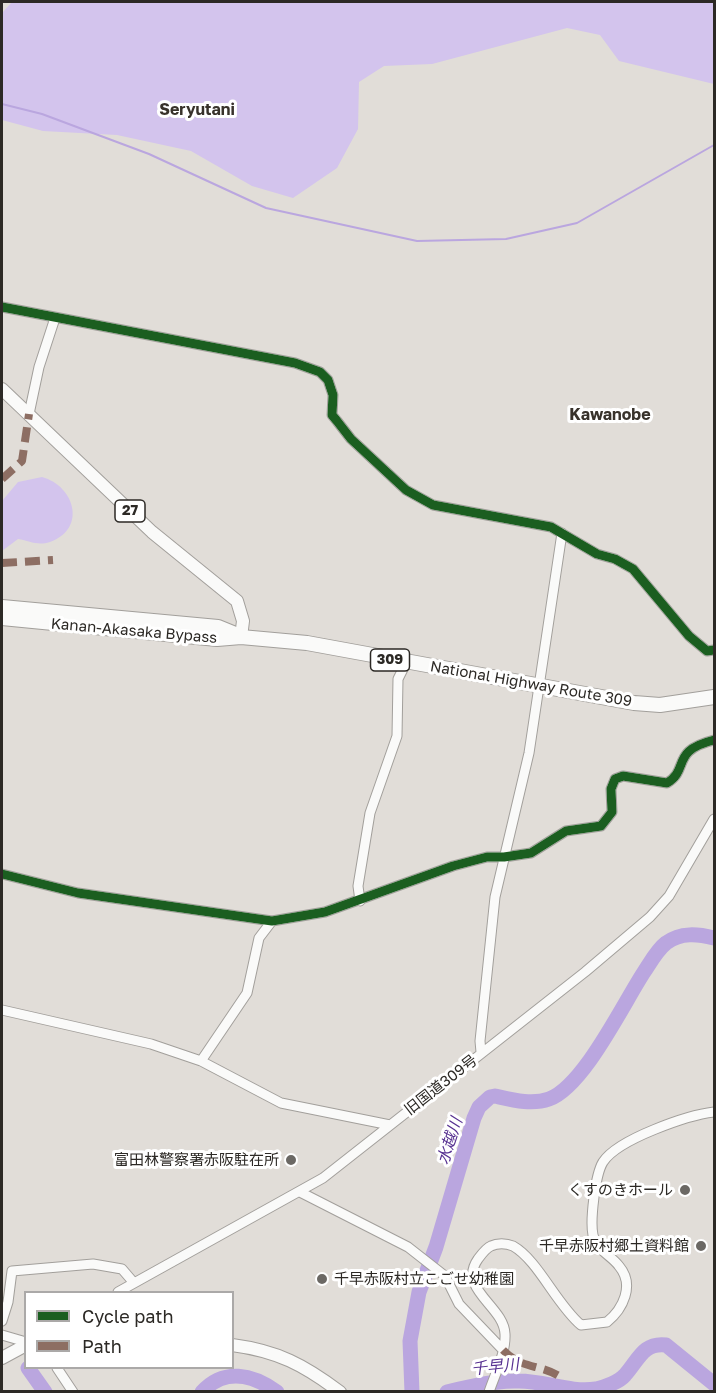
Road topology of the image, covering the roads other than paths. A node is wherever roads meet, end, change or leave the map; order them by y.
1 (2, 307) edge
2 (55, 318) junction
3 (2, 389) edge
4 (29, 414) junction
5 (562, 533) junction
6 (2, 607) edge
7 (2, 618) edge
8 (241, 637) junction
9 (714, 650) edge
10 (406, 663) junction
11 (538, 686) junction
12 (714, 697) edge
13 (714, 740) edge
14 (714, 819) edge
15 (504, 857) junction
16 (2, 874) edge
17 (360, 901) junction
18 (272, 921) junction
19 (2, 1010) edge
20 (481, 1052) junction
21 (201, 1061) junction
22 (714, 1112) edge
23 (390, 1125) junction
24 (300, 1192) junction
25 (134, 1283) junction
26 (121, 1291) edge
27 (2, 1321) edge
28 (2, 1335) edge
29 (234, 1345) edge
30 (23, 1346) edge
31 (503, 1350) junction
32 (2, 1358) edge
33 (58, 1369) edge
34 (338, 1390) edge
35 (73, 1392) edge
36 (489, 1392) edge

1 - 2 street
2 - 4 street
2 - 5 street
3 - 4 main road, 27
4 - 8 main road, 27
5 - 9 street
5 - 11 street
6 - 8 highway, Kanan-Akasaka Bypass / 309
7 - 8 highway, Kanan-Akasaka Bypass / 309
8 - 10 highway, National Highway Route 309 / 309
10 - 11 highway, National Highway Route 309 / 309
10 - 17 street
11 - 12 highway, National Highway Route 309 / 309
11 - 15 street
13 - 15 street
14 - 20 street, 旧国道309号
15 - 17 street
15 - 20 street
16 - 18 street
17 - 18 street
18 - 21 street
19 - 21 street
20 - 23 street, 旧国道309号
21 - 23 street
22 - 31 street
23 - 24 street, 旧国道309号
24 - 25 street, 旧国道309号
24 - 31 street
25 - 26 street, 旧国道309号
25 - 27 street
28 - 30 street
29 - 34 main road
30 - 32 main road
31 - 36 street
33 - 35 street

